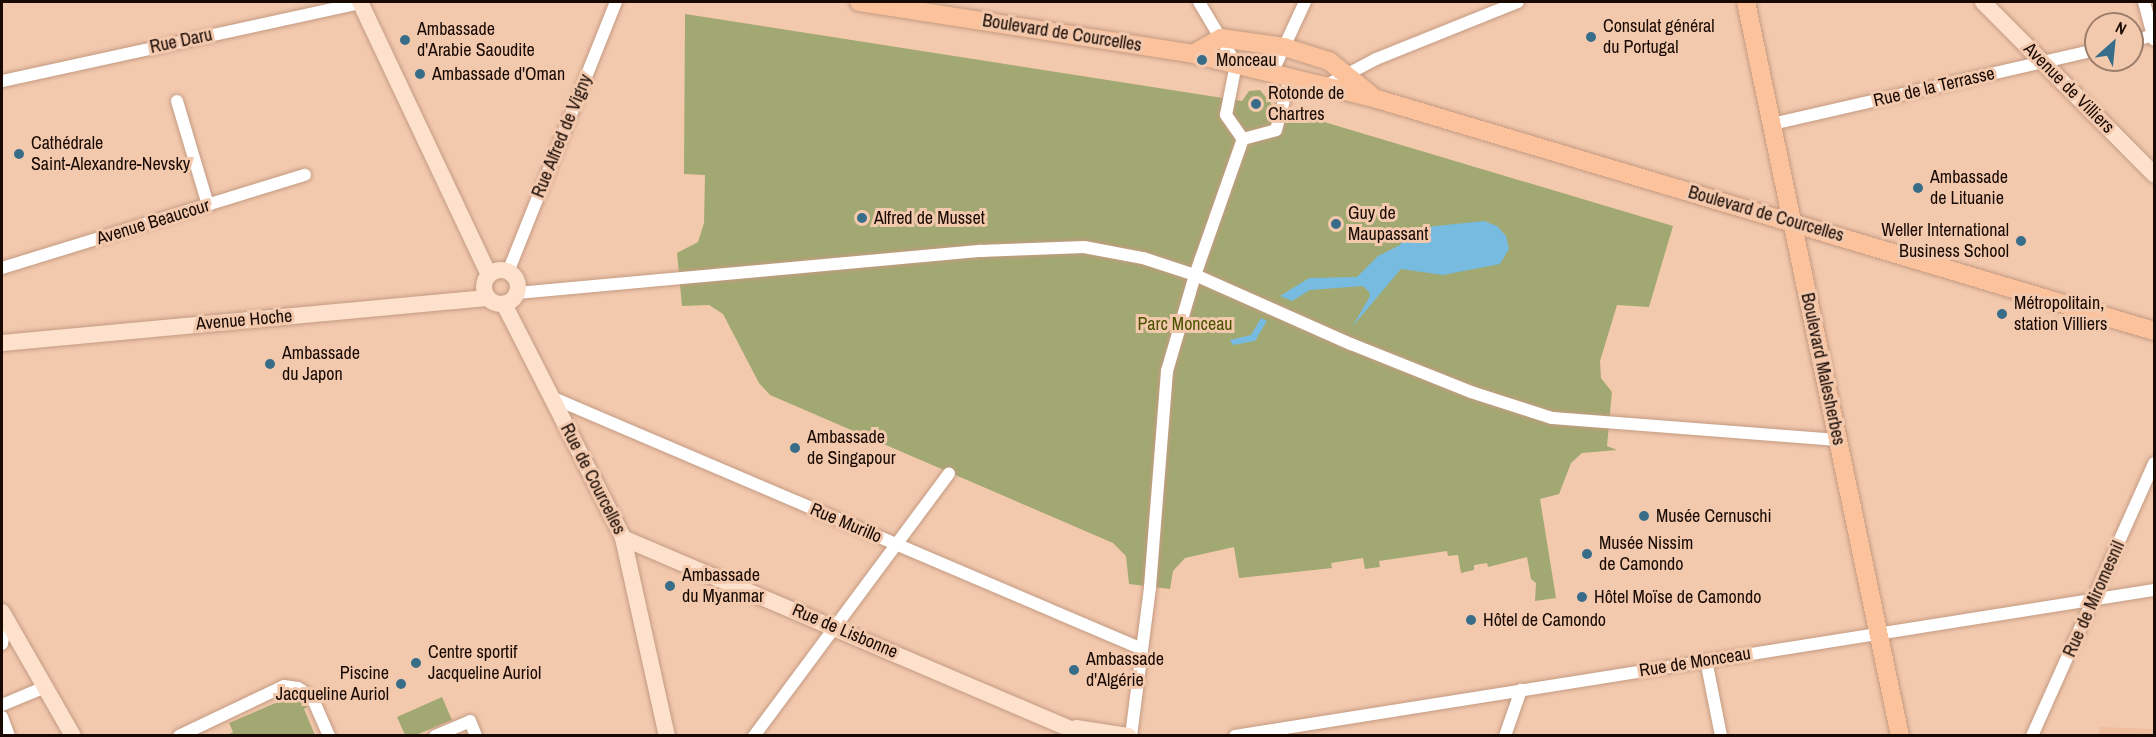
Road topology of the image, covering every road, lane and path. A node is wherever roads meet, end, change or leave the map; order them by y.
1 (361, 2) edge
2 (616, 2) edge
3 (859, 2) edge
4 (1199, 2) edge
5 (1518, 2) edge
6 (1746, 2) edge
7 (1983, 2) edge
8 (2144, 2) edge
9 (1305, 3) edge
10 (2154, 37) edge
11 (1221, 38) junction
12 (1284, 47) junction
13 (2084, 53) edge
14 (1193, 54) junction
15 (2044, 63) junction
16 (1236, 64) junction
17 (1272, 73) junction
18 (1346, 75) junction
19 (1290, 78) junction
20 (2, 81) edge
21 (1323, 87) junction
22 (1377, 99) junction
23 (177, 101) dead end
24 (1772, 124) junction
25 (1244, 139) junction
26 (2152, 168) edge
27 (305, 175) dead end
28 (208, 205) junction
29 (1790, 220) junction
30 (2, 268) edge
31 (508, 272) junction
32 (489, 275) junction
33 (1195, 275) junction
34 (517, 293) junction
35 (487, 298) junction
36 (504, 304) junction
37 (2154, 331) edge
38 (2, 343) edge
39 (551, 397) junction
40 (1838, 440) junction
41 (2154, 463) edge
42 (949, 472) dead end
43 (623, 538) junction
44 (896, 544) junction
45 (2154, 590) edge
46 (2094, 599) junction
47 (4, 615) edge
48 (834, 626) junction
49 (1878, 633) junction
50 (2, 644) edge
51 (1142, 649) junction
52 (1706, 660) junction
53 (45, 687) junction
54 (1521, 690) junction
55 (2, 705) edge
56 (2, 717) edge
57 (1066, 726) junction
58 (9, 735) edge
59 (73, 735) edge
60 (179, 735) edge
61 (329, 735) edge
62 (435, 735) edge
63 (476, 735) edge
64 (667, 735) edge
65 (754, 735) edge
66 (1087, 735) edge
67 (1130, 735) edge
68 (1235, 735) edge
69 (1505, 735) edge
70 (1721, 735) edge
71 (1900, 735) edge
72 (2032, 735) edge

1 - 20 street, Rue Daru
1 - 32 street
2 - 31 street, Rue Alfred de Vigny
3 - 14 main road, Boulevard de Courcelles
4 - 11 street
5 - 18 street
6 - 24 main road, Boulevard Malesherbes
7 - 15 street, Avenue de Villiers
8 - 10 street
9 - 12 street
11 - 12 main road
11 - 14 main road
11 - 16 street
12 - 17 street
12 - 18 main road
13 - 15 street, Rue de la Terrasse
14 - 16 main road, Boulevard de Courcelles
15 - 24 street, Rue de la Terrasse
15 - 26 street, Avenue de Villiers
16 - 17 main road, Boulevard de Courcelles
16 - 25 street
17 - 19 main road, Boulevard de Courcelles
18 - 21 street
18 - 22 main road
19 - 21 main road, Boulevard de Courcelles
19 - 25 street
21 - 22 main road, Boulevard de Courcelles
22 - 29 main road, Boulevard de Courcelles
23 - 28 street
24 - 29 main road, Boulevard Malesherbes
25 - 33 street
27 - 28 street, Avenue Beaucour
28 - 30 street, Avenue Beaucour
29 - 37 main road, Boulevard de Courcelles
29 - 40 main road, Boulevard Malesherbes
31 - 32 street
31 - 34 street
32 - 35 street
33 - 34 street
33 - 40 street
33 - 51 street
34 - 36 street
35 - 36 street
35 - 38 street, Avenue Hoche
36 - 39 street, Rue de Courcelles
39 - 43 street, Rue de Courcelles
39 - 44 street, Rue Murillo
40 - 49 main road, Boulevard Malesherbes
41 - 46 street, Rue de Miromesnil
42 - 44 street
43 - 48 street, Rue de Lisbonne
43 - 64 street, Rue de Courcelles
44 - 48 street
44 - 51 street, Rue Murillo
45 - 46 street, Rue de Monceau
46 - 49 street, Rue de Monceau
46 - 72 street, Rue de Miromesnil
47 - 50 street
47 - 53 street
48 - 57 street, Rue de Lisbonne
48 - 65 street
49 - 52 street, Rue de Monceau
49 - 71 main road, Boulevard Malesherbes
51 - 67 street
52 - 54 street, Rue de Monceau
52 - 70 street
53 - 55 street
53 - 59 street
54 - 68 street, Rue de Monceau
54 - 69 street
56 - 58 street
57 - 66 street, Rue de Lisbonne
57 - 67 street, Rue de Lisbonne
60 - 61 street
62 - 63 street

